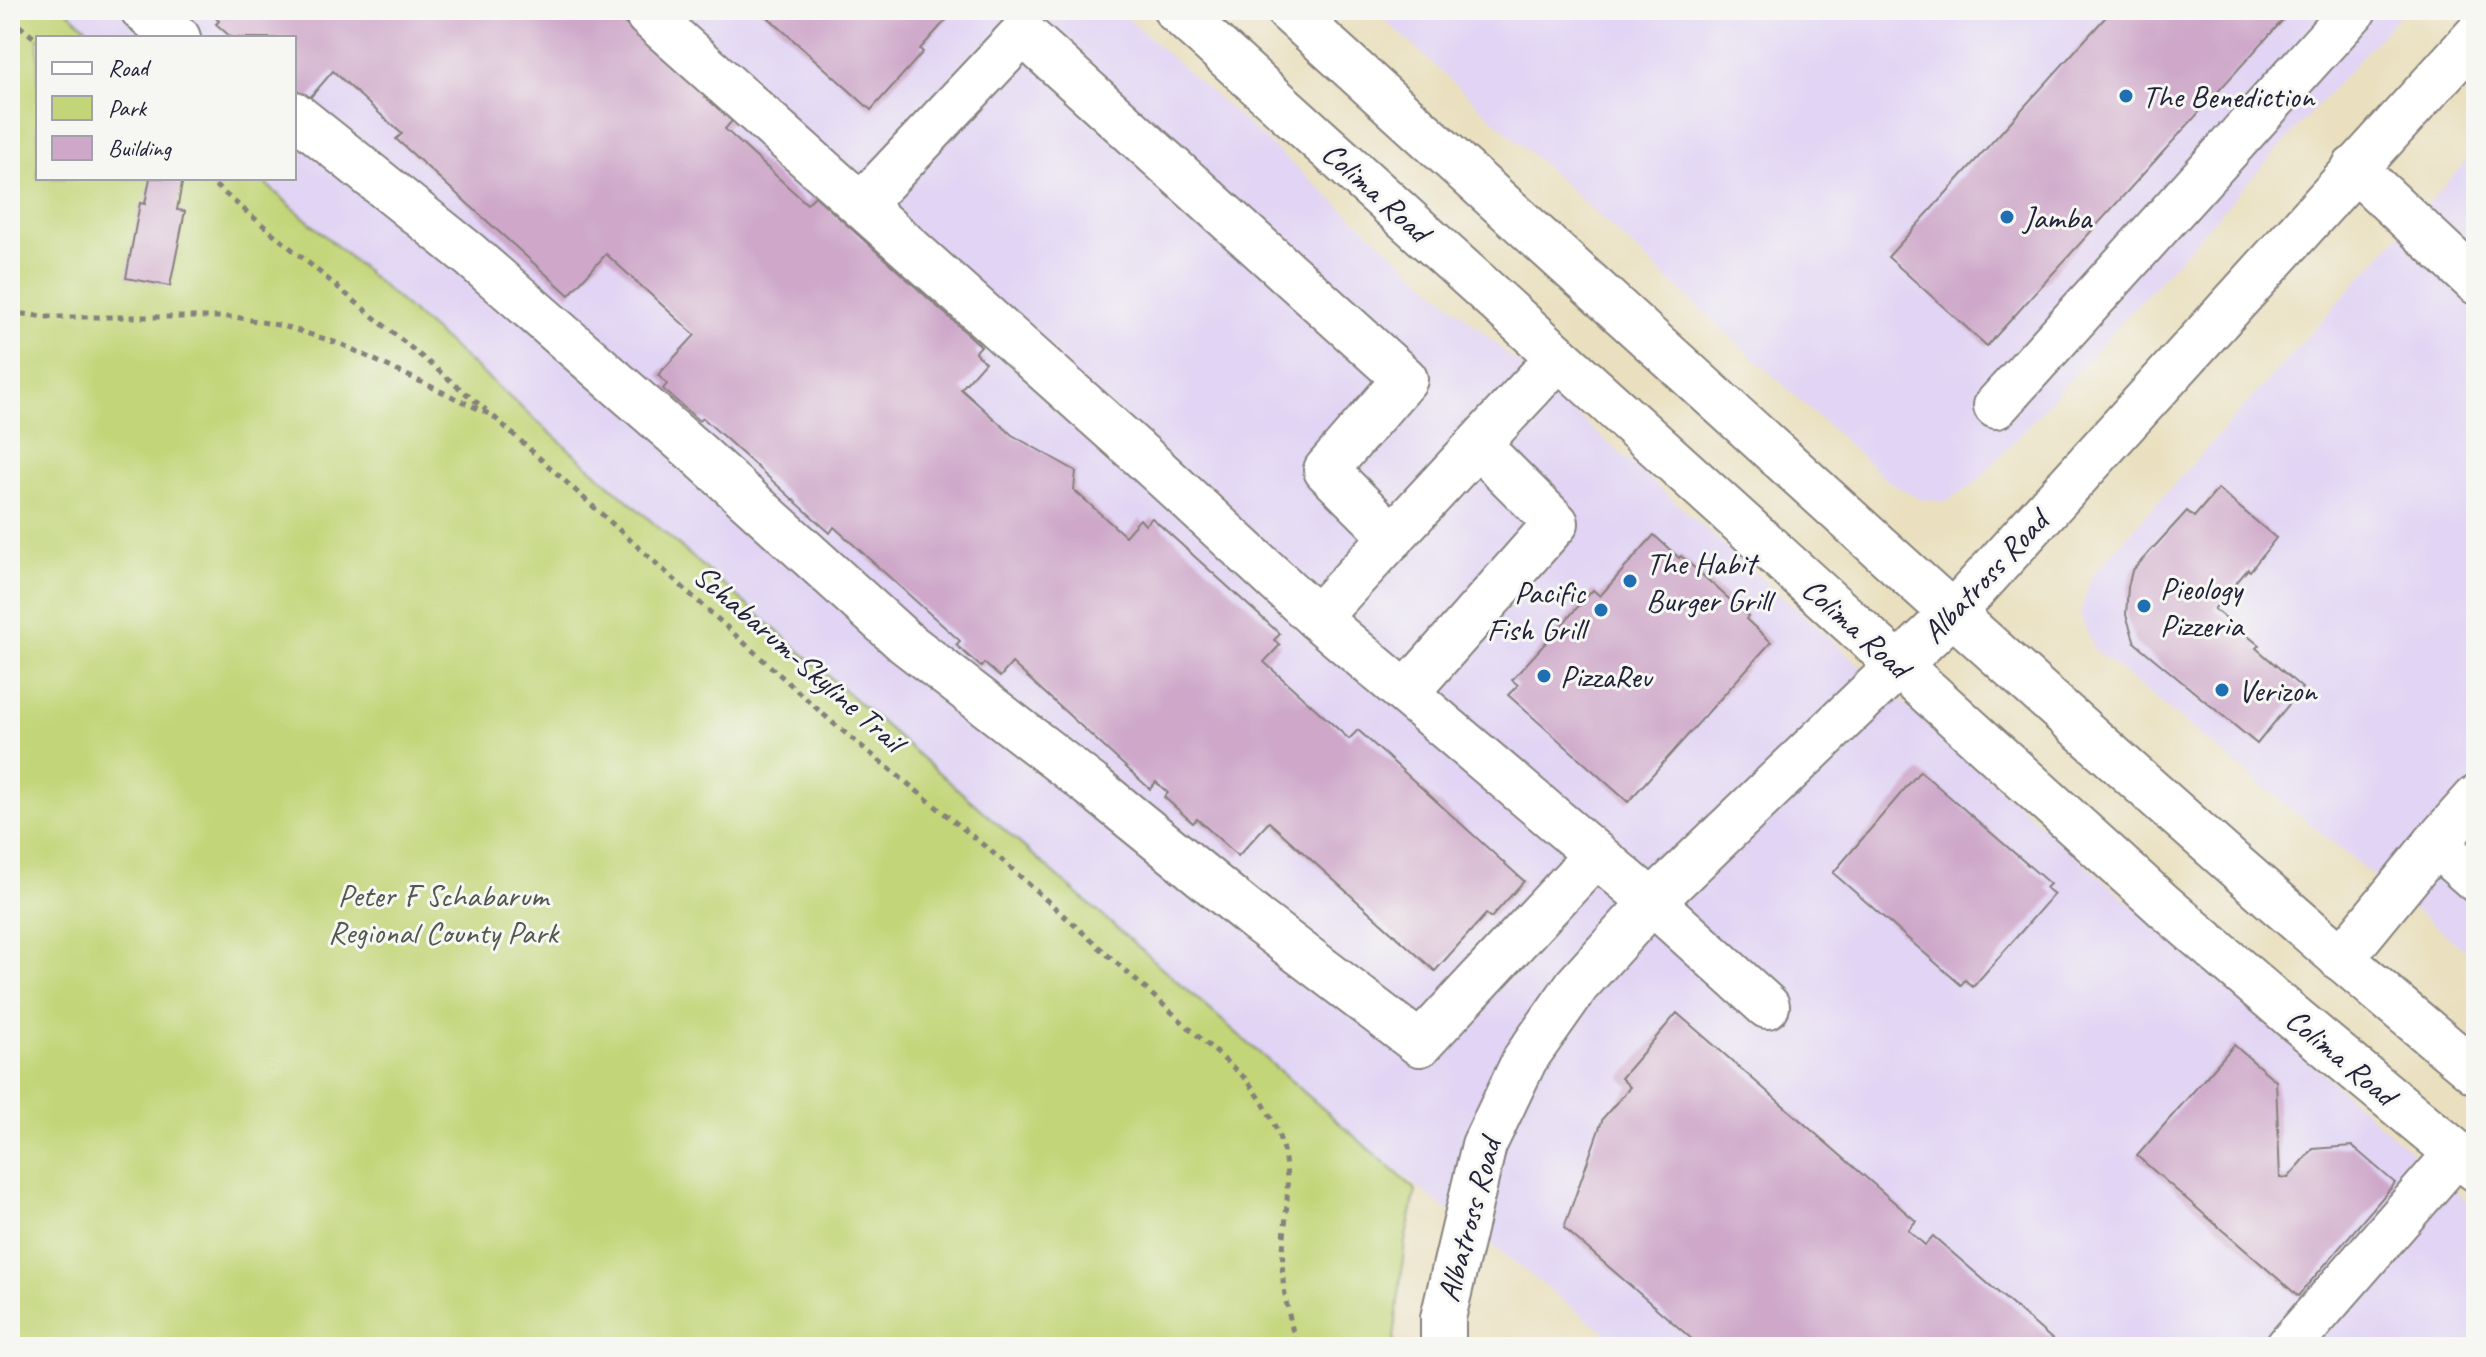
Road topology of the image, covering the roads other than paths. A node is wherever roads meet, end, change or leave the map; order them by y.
1 (143, 10) edge
2 (1176, 10) edge
3 (1288, 10) edge
4 (2354, 10) edge
5 (647, 12) edge
6 (176, 36) edge
7 (2476, 36) edge
8 (296, 116) edge
9 (2354, 168) junction
10 (861, 205) junction
11 (2476, 282) edge
12 (1558, 358) junction
13 (1996, 406) dead end
14 (1478, 445) junction
15 (1393, 537) junction
16 (1953, 613) junction
17 (1317, 618) junction
18 (1899, 668) junction
19 (1406, 693) junction
20 (2476, 798) edge
21 (2435, 844) junction
22 (1596, 855) junction
23 (2476, 880) edge
24 (1652, 902) junction
25 (2341, 959) junction
26 (1767, 1006) dead end
27 (2476, 1072) edge
28 (2470, 1155) edge
29 (1443, 1347) edge
30 (2288, 1347) edge

1 - 6 main road
2 - 12 main road, Colima Road
3 - 16 main road
4 - 13 main road
5 - 10 main road
7 - 9 main road, Albatross Road
8 - 22 main road
9 - 11 main road
9 - 16 main road, Albatross Road
10 - 15 main road
10 - 17 main road
12 - 14 main road
12 - 18 main road, Colima Road
14 - 15 main road
14 - 19 main road
15 - 17 main road
16 - 18 main road, Albatross Road
16 - 25 main road
17 - 19 main road
18 - 24 main road, Albatross Road
18 - 28 main road, Colima Road
19 - 22 main road
20 - 21 main road
21 - 23 main road
21 - 25 main road
22 - 24 main road
24 - 26 main road
24 - 29 main road, Albatross Road
25 - 27 main road
28 - 30 main road

